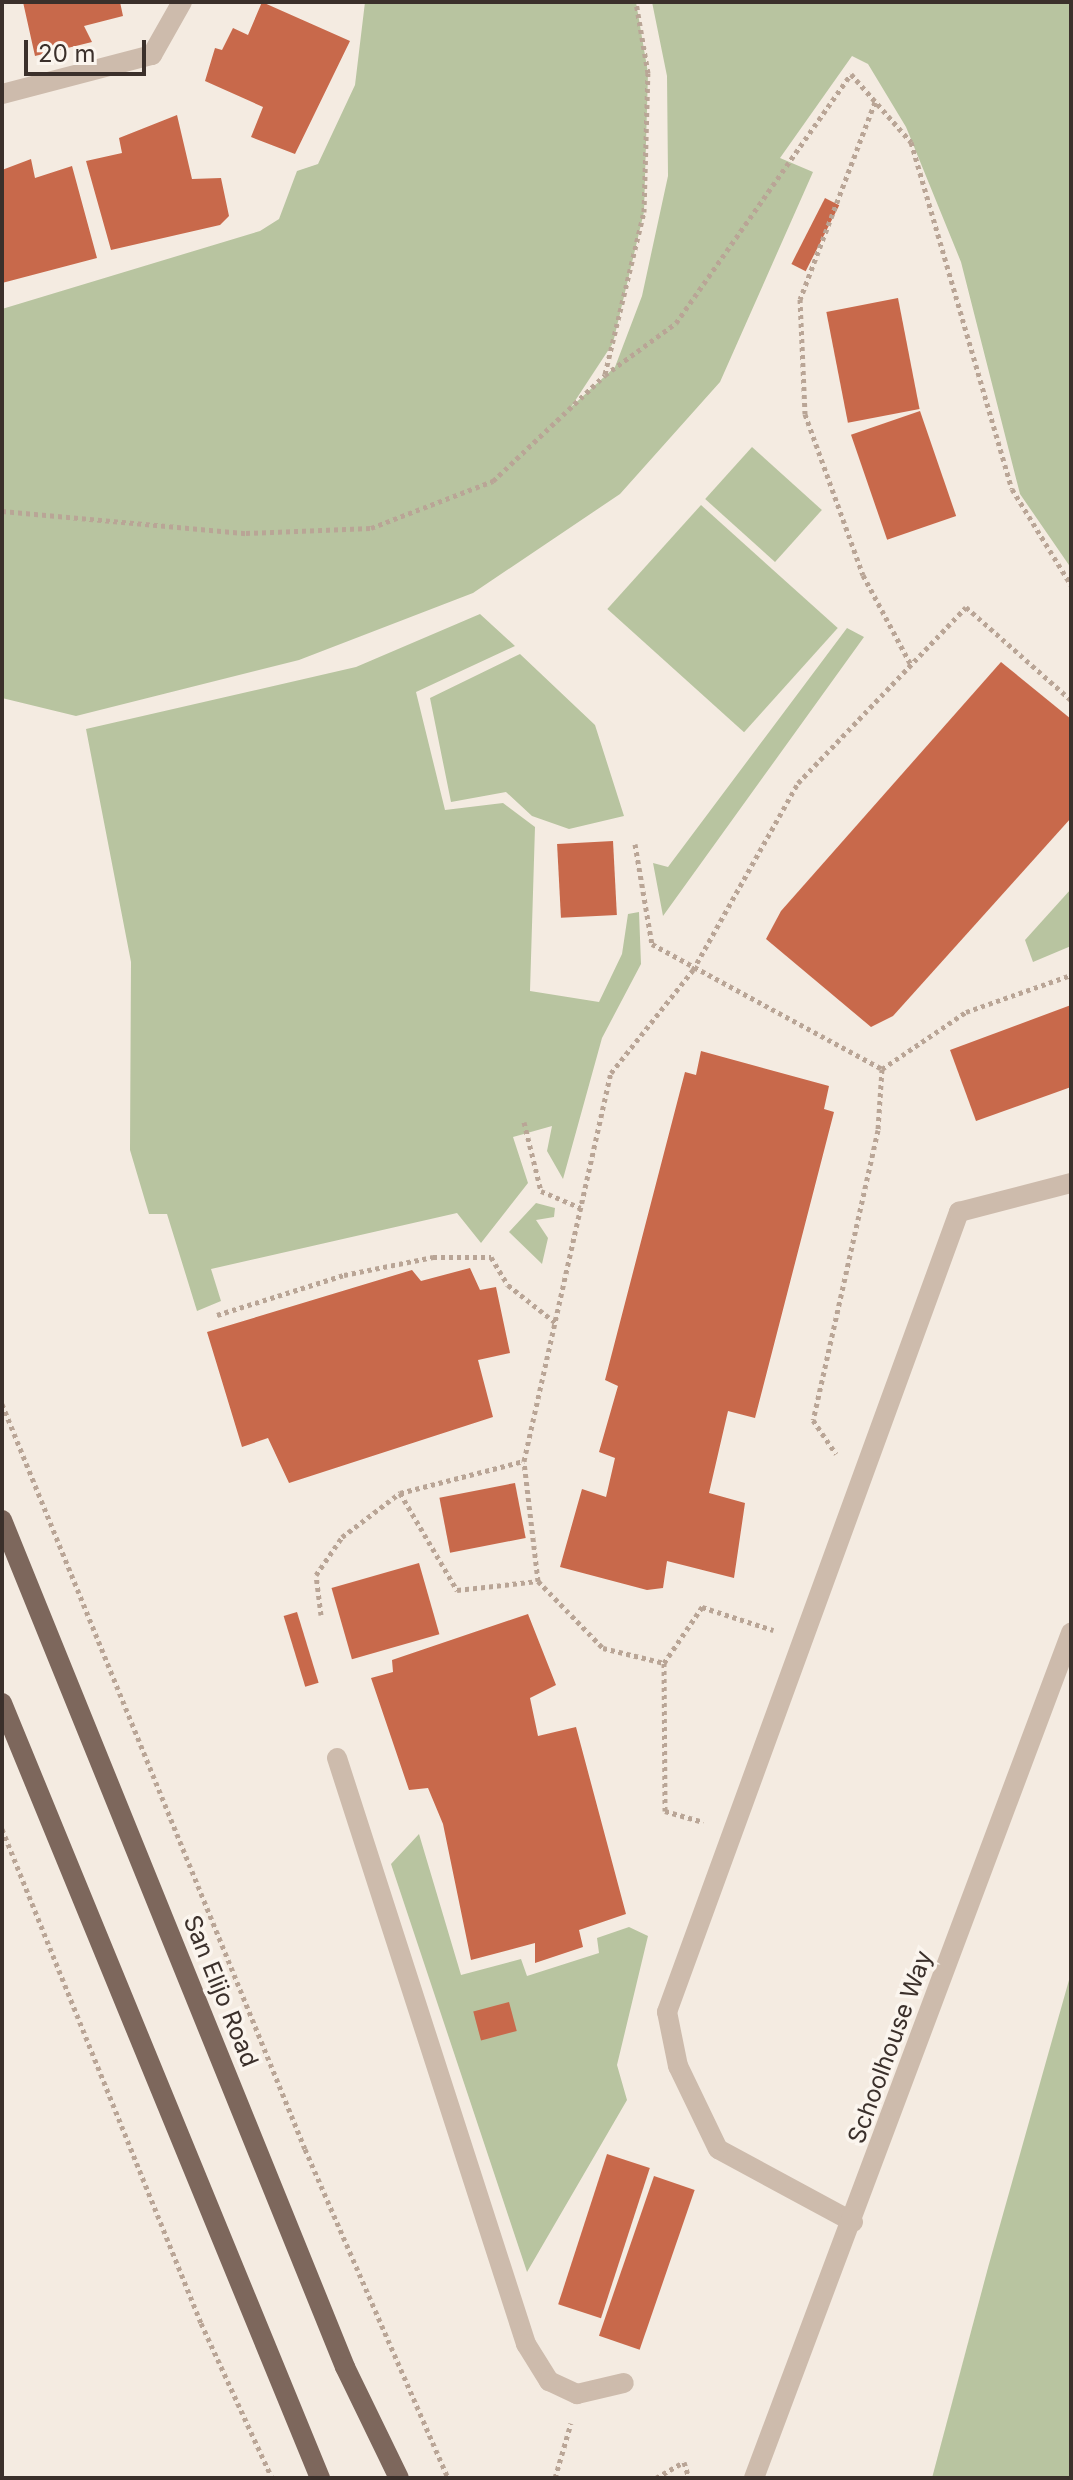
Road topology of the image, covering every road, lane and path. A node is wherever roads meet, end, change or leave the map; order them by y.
1 (636, 2) edge
2 (182, 5) edge
3 (2, 94) edge
4 (875, 101) junction
5 (605, 375) junction
6 (2, 511) edge
7 (1071, 585) edge
8 (911, 665) junction
9 (1071, 700) edge
10 (635, 844) dead end
11 (693, 970) junction
12 (1071, 975) edge
13 (882, 1069) junction
14 (524, 1122) dead end
15 (1071, 1183) edge
16 (581, 1208) junction
17 (217, 1315) dead end
18 (556, 1323) junction
19 (2, 1404) edge
20 (836, 1454) dead end
21 (524, 1461) junction
22 (400, 1493) junction
23 (2, 1520) edge
24 (538, 1581) junction
25 (321, 1615) dead end
26 (773, 1630) dead end
27 (1071, 1633) edge
28 (664, 1663) junction
29 (2, 1703) edge
30 (337, 1758) dead end
31 (703, 1822) dead end
32 (2, 1829) edge
33 (853, 2222) junction
34 (624, 2383) dead end
35 (571, 2423) dead end
36 (272, 2478) edge
37 (320, 2478) edge
38 (399, 2478) edge
39 (448, 2478) edge
40 (555, 2478) edge
41 (656, 2478) edge
42 (689, 2478) edge
43 (754, 2478) edge

1 - 5 path
2 - 3 street
4 - 5 path
4 - 7 path
4 - 8 path
5 - 6 path
8 - 9 path
8 - 11 path
10 - 11 path
11 - 13 path
11 - 16 path
12 - 13 path
13 - 20 path
14 - 16 path
15 - 33 street
16 - 18 path
17 - 18 path
18 - 21 path
19 - 39 path
21 - 22 path
21 - 24 path
22 - 24 path
22 - 25 path
23 - 38 main road, San Elijo Road
24 - 28 path
26 - 28 path
27 - 33 street, Schoolhouse Way
28 - 31 path
29 - 37 main road
30 - 34 street
32 - 36 path
33 - 43 street, Schoolhouse Way
35 - 40 path
41 - 42 path

